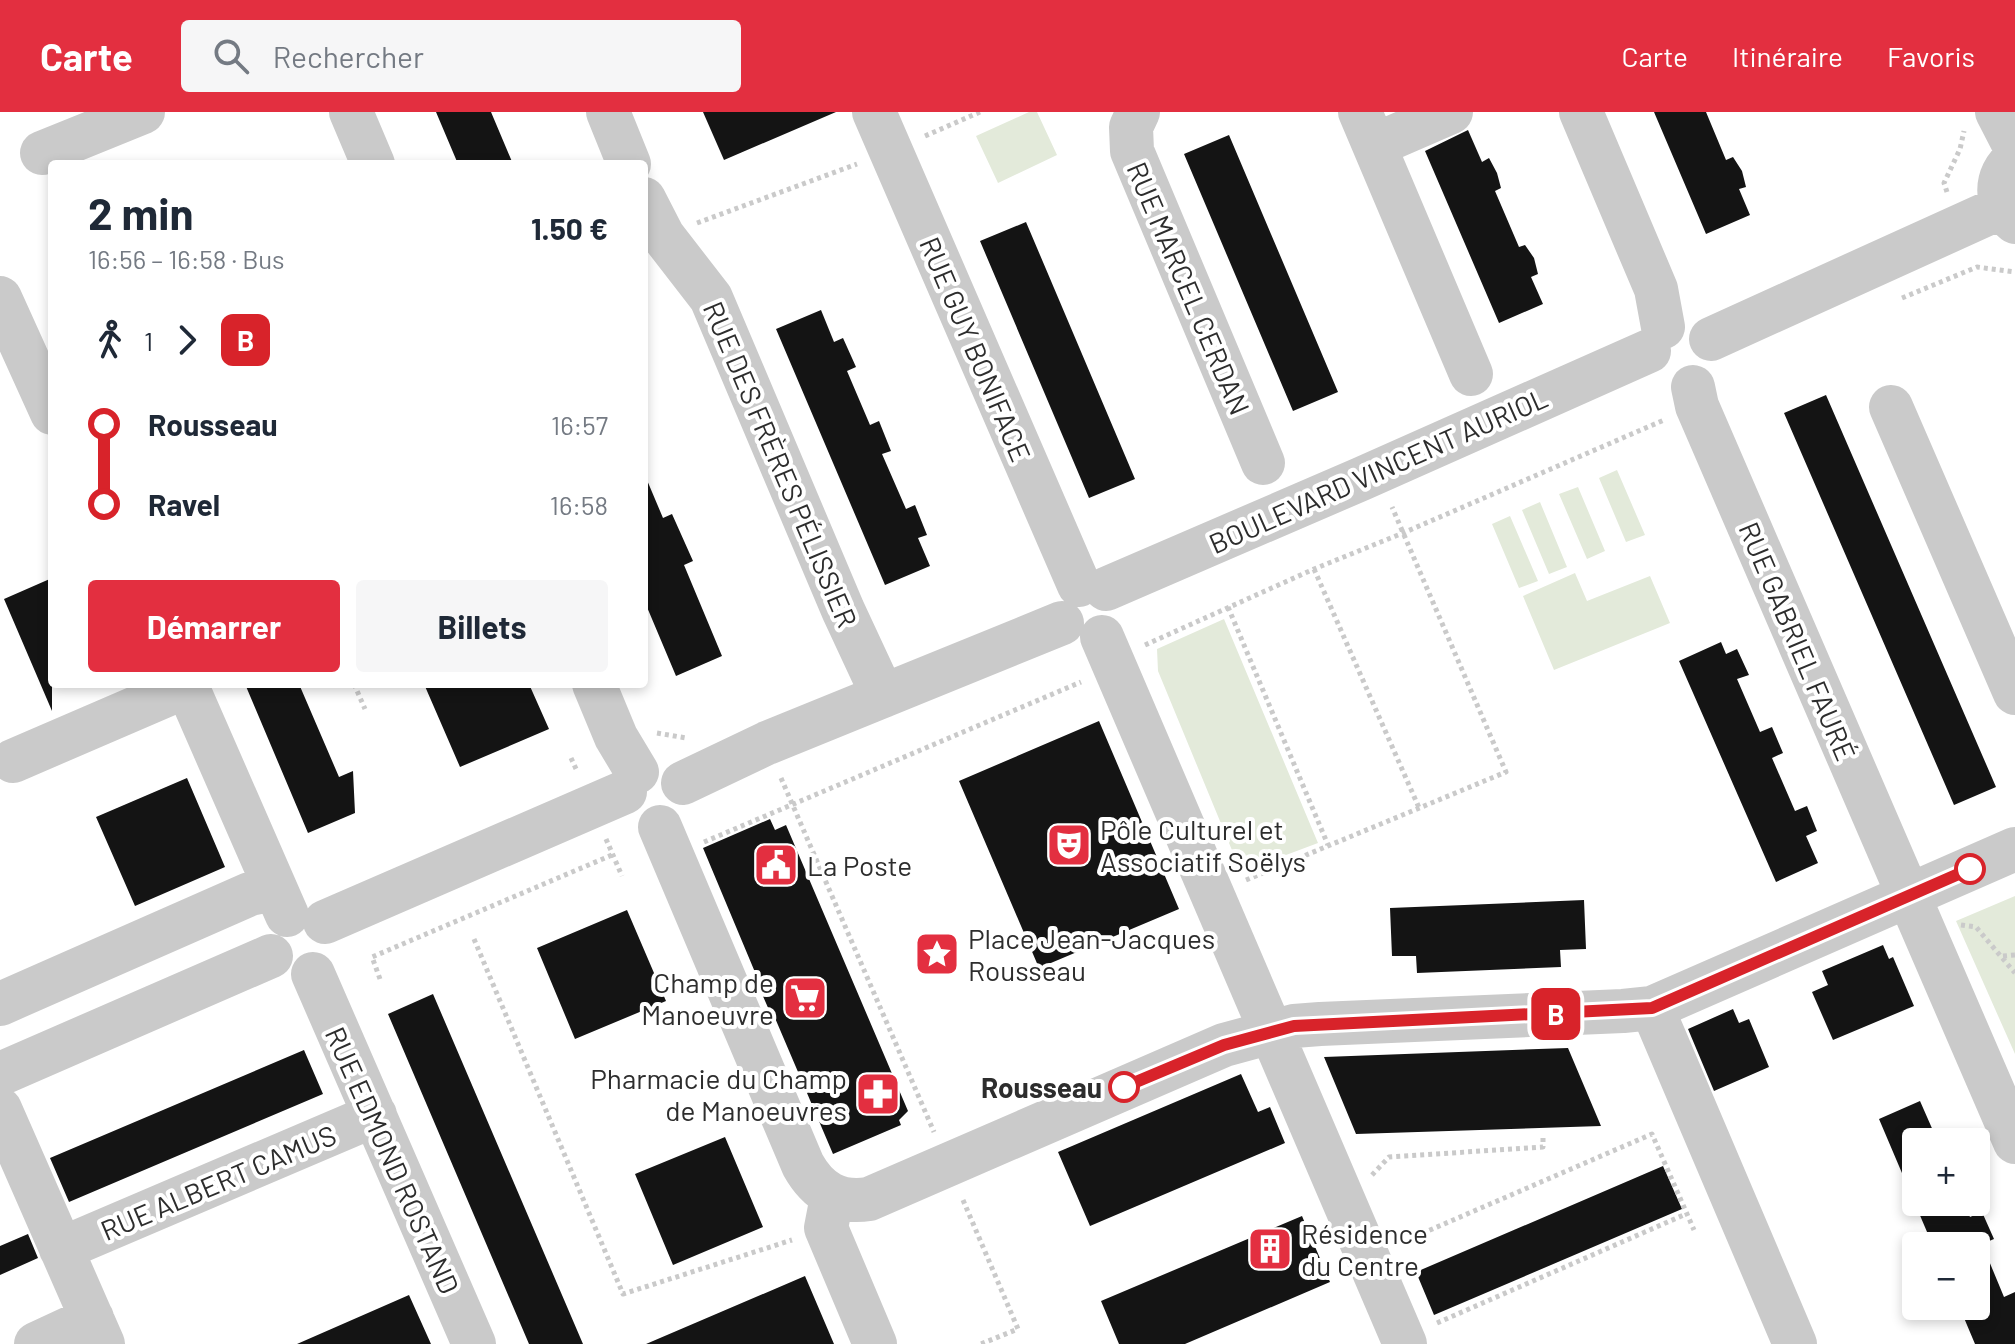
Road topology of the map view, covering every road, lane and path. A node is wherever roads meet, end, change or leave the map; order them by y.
1 (143, 112) edge
2 (351, 112) edge
3 (608, 112) edge
4 (980, 112) edge
5 (1138, 112) edge
6 (1451, 112) edge
7 (1581, 112) edge
8 (1997, 112) edge
9 (1367, 129) edge
10 (883, 132) edge
11 (2015, 147) edge
12 (42, 153) dead end
13 (2015, 159) edge
14 (371, 160) edge
15 (627, 160) edge
16 (2008, 214) edge
17 (653, 217) edge
18 (2015, 272) edge
19 (0, 298) edge
20 (1897, 300) dead end
21 (1671, 369) junction
22 (1471, 374) dead end
23 (48, 404) edge
24 (1891, 407) dead end
25 (1263, 463) dead end
26 (1368, 500) junction
27 (1403, 533) junction
28 (1314, 569) junction
29 (1228, 607) junction
30 (1097, 619) junction
31 (179, 688) edge
32 (187, 688) edge
33 (356, 688) edge
34 (596, 688) edge
35 (2015, 693) edge
36 (883, 696) junction
37 (365, 709) dead end
38 (13, 761) dead end
39 (791, 805) junction
40 (1420, 810) junction
41 (645, 813) junction
42 (1328, 845) junction
43 (2015, 849) edge
44 (612, 855) dead end
45 (1213, 893) junction
46 (1915, 913) junction
47 (307, 929) junction
48 (474, 939) dead end
49 (2015, 955) edge
50 (2003, 956) junction
51 (2015, 973) edge
52 (380, 979) dead end
53 (0, 1004) edge
54 (1652, 1008) junction
55 (1273, 1031) junction
56 (0, 1074) edge
57 (0, 1109) edge
58 (375, 1115) junction
59 (1543, 1135) dead end
60 (2015, 1142) edge
61 (948, 1165) junction
62 (1366, 1181) dead end
63 (829, 1212) junction
64 (1686, 1214) junction
65 (1694, 1230) dead end
66 (1394, 1246) dead end
67 (61, 1249) junction
68 (98, 1331) edge
69 (1417, 1335) edge
70 (36, 1344) edge
71 (474, 1344) edge
72 (875, 1344) edge
73 (981, 1344) edge
74 (1795, 1344) edge

1 - 12 street
2 - 14 street
3 - 15 street
4 - 10 path
5 - 25 street, RUE MARCEL CERDAN
6 - 9 street
7 - 21 street, RUE GABRIEL FAURÉ
8 - 11 street
9 - 22 street
10 - 17 path
10 - 30 street, RUE GUY BONIFACE
13 - 16 street
16 - 21 street
17 - 36 street, RUE DES FRÈRES PÉLISSIER
18 - 20 path
19 - 23 street
21 - 26 street, BOULEVARD VINCENT AURIOL
21 - 27 path
21 - 30 street, BOULEVARD VINCENT AURIOL
21 - 46 street, RUE GABRIEL FAURÉ
24 - 35 street
26 - 27 path
26 - 30 street, BOULEVARD VINCENT AURIOL
27 - 28 path
27 - 40 path
28 - 29 path
28 - 40 path
29 - 30 path
29 - 42 path
30 - 36 street, BOULEVARD VINCENT AURIOL
30 - 39 path
30 - 45 street, RUE GUY BONIFACE
31 - 38 street
32 - 47 street, RUE EDMOND ROSTAND
33 - 37 path
34 - 41 street
36 - 41 street, BOULEVARD VINCENT AURIOL
39 - 41 path
39 - 61 path
40 - 42 path
41 - 47 street
41 - 63 street
42 - 45 path
43 - 46 street
44 - 52 path
45 - 55 street, RUE GUY BONIFACE
46 - 50 path
46 - 54 street
46 - 60 street, RUE GABRIEL FAURÉ
47 - 53 street
47 - 56 street
47 - 58 street, RUE EDMOND ROSTAND
48 - 63 path
49 - 50 path
50 - 51 path
54 - 55 street
54 - 74 street
55 - 61 street
55 - 69 street, RUE GUY BONIFACE
57 - 67 street
58 - 67 street, RUE ALBERT CAMUS
58 - 71 street, RUE EDMOND ROSTAND
59 - 62 path
61 - 63 street
61 - 73 path
63 - 72 street
64 - 65 path
64 - 66 path
64 - 69 path
67 - 68 street
68 - 70 street

